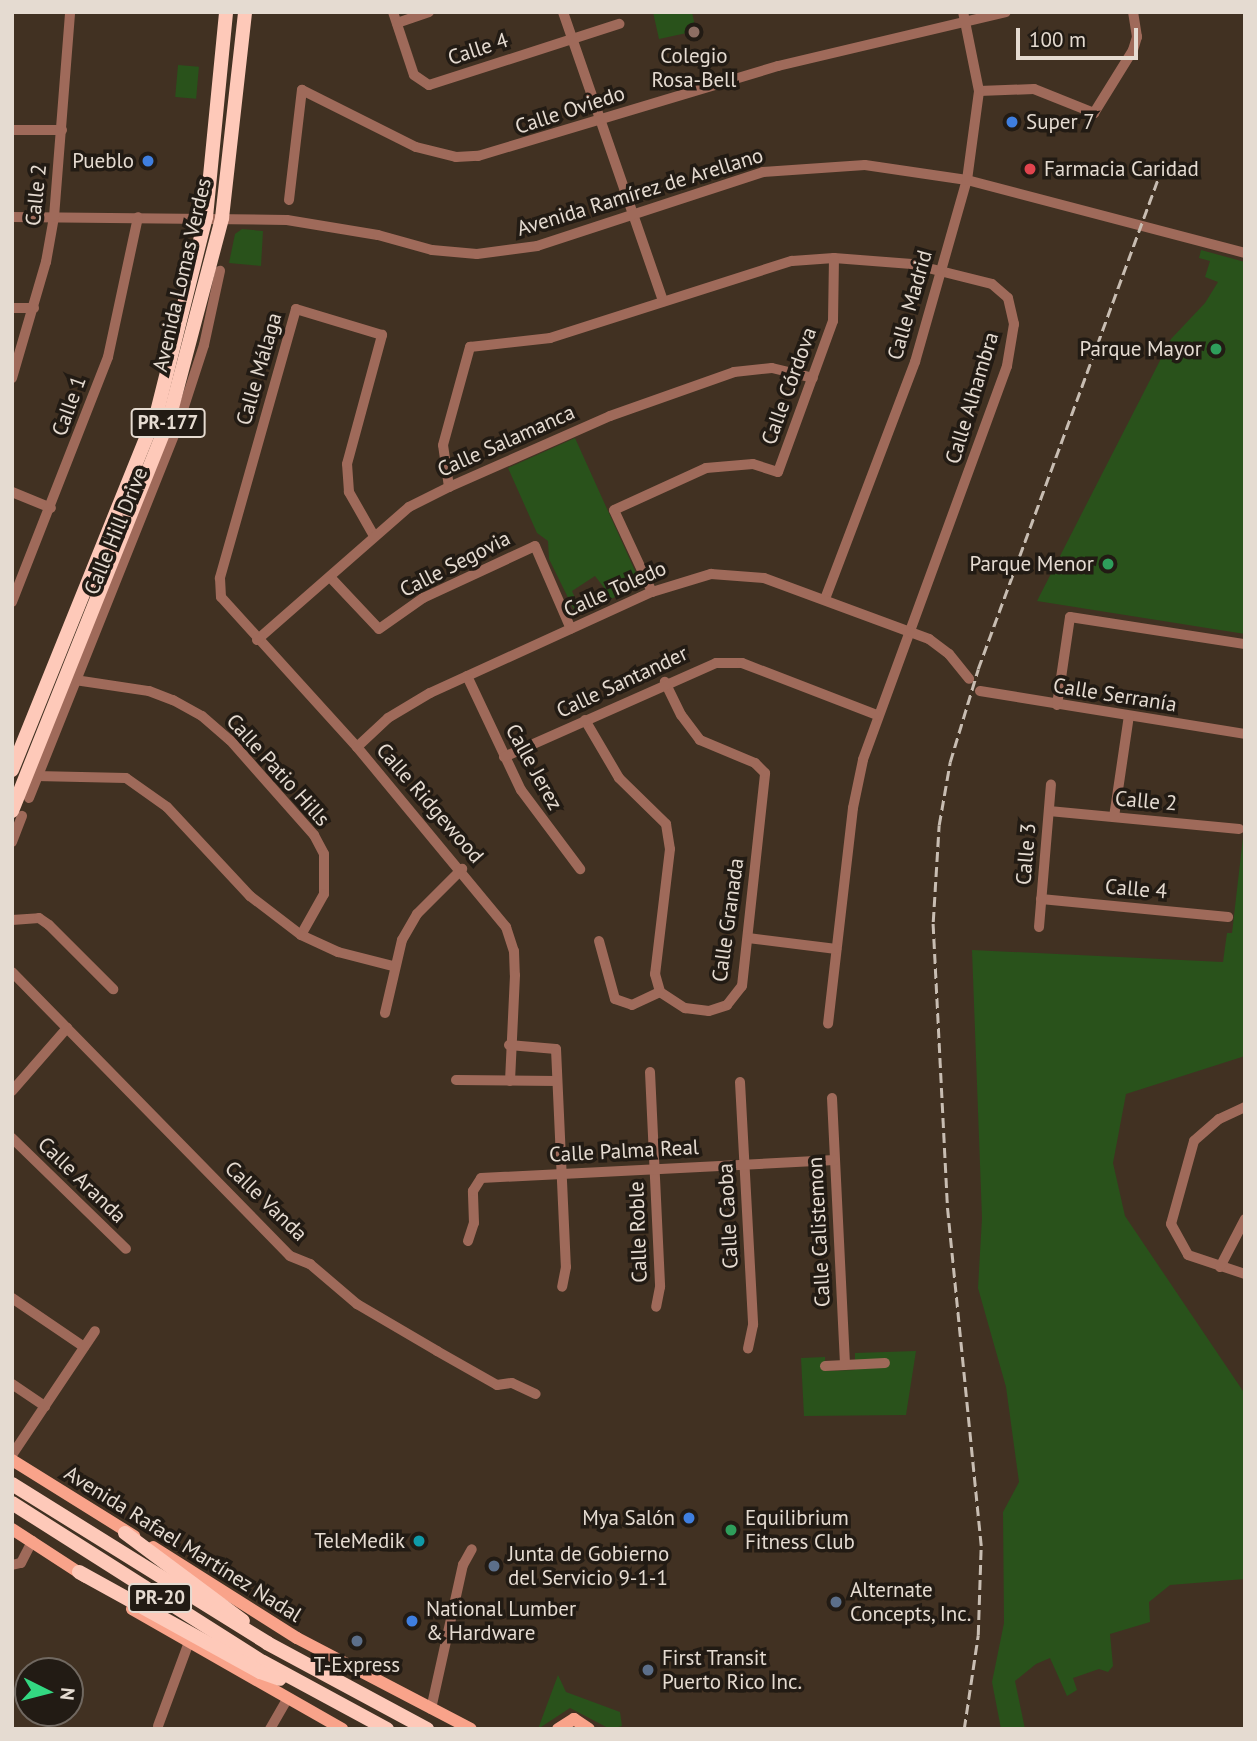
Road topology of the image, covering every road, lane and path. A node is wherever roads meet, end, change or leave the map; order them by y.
1 (69, 12) edge
2 (226, 12) edge
3 (245, 12) edge
4 (393, 12) edge
5 (429, 12) edge
6 (563, 12) edge
7 (1006, 12) edge
8 (1133, 12) edge
9 (965, 17) edge
10 (397, 23) junction
11 (619, 24) dead end
12 (572, 39) junction
13 (979, 91) junction
14 (600, 119) junction
15 (12, 130) edge
16 (62, 130) junction
17 (967, 180) junction
18 (289, 200) dead end
19 (633, 213) junction
20 (12, 217) edge
21 (54, 217) junction
22 (138, 217) junction
23 (206, 217) junction
24 (222, 218) junction
25 (1245, 253) edge
26 (834, 258) junction
27 (220, 271) dead end
28 (940, 271) junction
29 (663, 301) junction
30 (12, 308) edge
31 (34, 308) junction
32 (12, 378) edge
33 (813, 378) junction
34 (449, 487) junction
35 (12, 492) edge
36 (51, 508) junction
37 (374, 536) junction
38 (330, 577) junction
39 (652, 592) junction
40 (825, 599) junction
41 (12, 602) edge
42 (571, 629) junction
43 (909, 631) junction
44 (257, 640) junction
45 (1245, 644) edge
46 (467, 676) junction
47 (969, 679) dead end
48 (75, 680) junction
49 (665, 682) junction
50 (980, 691) dead end
51 (1057, 705) junction
52 (877, 715) junction
53 (1129, 716) junction
54 (585, 720) junction
55 (1245, 734) edge
56 (357, 747) junction
57 (504, 757) junction
58 (12, 770) edge
59 (36, 776) junction
60 (1051, 785) dead end
61 (29, 798) dead end
62 (1049, 811) junction
63 (17, 814) edge
64 (1114, 817) junction
65 (1239, 829) dead end
66 (12, 842) edge
67 (462, 869) junction
68 (580, 869) dead end
69 (1041, 899) junction
70 (15, 915) edge
71 (1228, 917) dead end
72 (1039, 927) dead end
73 (301, 935) junction
74 (748, 938) junction
75 (599, 940) dead end
76 (836, 949) junction
77 (393, 966) junction
78 (12, 972) edge
79 (113, 989) dead end
80 (660, 992) junction
81 (385, 1013) dead end
82 (828, 1024) dead end
83 (67, 1028) junction
84 (509, 1045) junction
85 (650, 1072) dead end
86 (456, 1080) dead end
87 (510, 1081) junction
88 (557, 1081) junction
89 (740, 1082) dead end
90 (12, 1091) edge
91 (832, 1098) dead end
92 (1245, 1107) edge
93 (12, 1138) edge
94 (835, 1160) junction
95 (745, 1164) junction
96 (654, 1169) junction
97 (561, 1174) junction
98 (1245, 1220) edge
99 (468, 1241) dead end
100 (126, 1249) dead end
101 (1220, 1267) junction
102 (1245, 1274) edge
103 (562, 1287) dead end
104 (12, 1298) edge
105 (656, 1307) dead end
106 (95, 1331) dead end
107 (84, 1347) junction
108 (748, 1348) dead end
109 (884, 1363) dead end
110 (845, 1365) junction
111 (825, 1366) dead end
112 (12, 1384) edge
113 (536, 1394) dead end
114 (45, 1406) junction
115 (12, 1458) edge
116 (12, 1484) edge
117 (12, 1503) edge
118 (12, 1529) edge
119 (125, 1533) junction
120 (32, 1541) junction
121 (472, 1549) dead end
122 (17, 1562) edge
123 (79, 1572) junction
124 (189, 1642) junction
125 (267, 1643) junction
126 (311, 1689) junction
127 (287, 1700) junction
128 (431, 1709) junction
129 (158, 1726) dead end
130 (559, 1728) edge
131 (270, 1729) edge
132 (342, 1729) edge
133 (387, 1729) edge
134 (427, 1729) edge
135 (471, 1729) edge
136 (589, 1729) edge

1 - 16 street, Calle 2
2 - 23 highway, Avenida Lomas Verdes / PR-177
3 - 24 highway, Avenida Lomas Verdes / PR-177
4 - 10 street, Calle 4
5 - 10 street
6 - 12 street
7 - 9 street, Calle Oviedo
8 - 13 street
9 - 13 street, Calle Madrid
9 - 14 street, Calle Oviedo
10 - 12 street, Calle 4
11 - 12 street, Calle 4
12 - 14 street
13 - 17 street, Calle Madrid
14 - 18 street, Calle Oviedo
14 - 19 street
15 - 16 street
16 - 21 street, Calle 2
17 - 19 street, Avenida Ramírez de Arellano
17 - 25 street, Avenida Ramírez de Arellano
17 - 28 street, Calle Madrid
19 - 24 street, Avenida Ramírez de Arellano
19 - 29 street
20 - 21 street, Avenida Ramírez de Arellano
21 - 22 street, Avenida Ramírez de Arellano
21 - 31 street, Calle 2
22 - 23 street, Avenida Ramírez de Arellano
22 - 36 street, Calle 1
23 - 24 street, Avenida Ramírez de Arellano
23 - 58 highway, Avenida Lomas Verdes / PR-177
24 - 63 highway, Avenida Lomas Verdes / PR-177
26 - 28 street, Calle Alhambra
26 - 29 street, Calle Alhambra
26 - 33 street, Calle Córdova
27 - 48 street, Calle Hill Drive
28 - 40 street, Calle Madrid
28 - 43 street, Calle Alhambra
29 - 34 street, Calle Alhambra
30 - 31 street
31 - 32 street, Calle 2
33 - 34 street, Calle Salamanca
33 - 39 street, Calle Córdova
34 - 37 street, Calle Salamanca
35 - 36 street
36 - 41 street, Calle 1
37 - 38 street, Calle Salamanca
37 - 44 street, Calle Málaga
38 - 42 street, Calle Segovia
38 - 44 street, Calle Salamanca
39 - 40 street, Calle Toledo
39 - 42 street, Calle Toledo
40 - 43 street, Calle Toledo
42 - 46 street, Calle Toledo
43 - 47 street, Calle Toledo
43 - 52 street, Calle Alhambra
44 - 56 street, Calle Ridgewood
45 - 51 street
46 - 56 street, Calle Toledo
46 - 57 street, Calle Jerez
48 - 59 street, Calle Hill Drive
48 - 73 street, Calle Patio Hills
49 - 52 street, Calle Santander
49 - 54 street, Calle Santander
49 - 74 street, Calle Granada
50 - 51 street, Calle Serranía
51 - 53 street, Calle Serranía
52 - 76 street, Calle Alhambra
53 - 55 street, Calle Serranía
53 - 64 street
54 - 57 street, Calle Santander
54 - 80 street
56 - 67 street, Calle Ridgewood
57 - 68 street, Calle Jerez
59 - 61 street, Calle Hill Drive
59 - 73 street
60 - 62 street, Calle 3
62 - 64 street, Calle 2
62 - 69 street, Calle 3
63 - 66 street
64 - 65 street, Calle 2
67 - 77 street
67 - 84 street, Calle Ridgewood
69 - 71 street, Calle 4
69 - 72 street, Calle 3
70 - 79 street
73 - 77 street
74 - 76 street
74 - 80 street, Calle Granada
75 - 80 street
76 - 82 street, Calle Alhambra
77 - 81 street
78 - 83 street, Calle Vanda
83 - 90 street
83 - 113 street, Calle Vanda
84 - 87 street, Calle Ridgewood
84 - 88 street
85 - 96 street, Calle Roble
86 - 87 street
87 - 88 street
88 - 97 street
89 - 95 street, Calle Caoba
91 - 94 street, Calle Calistemon
92 - 101 street
93 - 100 street, Calle Aranda
94 - 95 street, Calle Palma Real
94 - 110 street, Calle Calistemon
95 - 96 street, Calle Palma Real
95 - 108 street, Calle Caoba
96 - 97 street, Calle Palma Real
96 - 105 street, Calle Roble
97 - 99 street, Calle Palma Real
97 - 103 street
98 - 101 street
101 - 102 street
104 - 107 street
106 - 107 street
107 - 114 street
109 - 110 street
110 - 111 street
112 - 114 street
114 - 115 street
115 - 119 main road, Avenida Rafael Martínez Nadal
116 - 125 highway, PR-20
117 - 126 highway, PR-20
118 - 120 main road
119 - 125 highway
119 - 128 main road, Avenida Rafael Martínez Nadal
120 - 122 street
120 - 123 main road
121 - 128 street
123 - 124 main road
123 - 126 highway
124 - 127 main road
124 - 129 street
125 - 134 highway, PR-20
126 - 133 highway, PR-20
127 - 131 street
127 - 132 main road
128 - 135 main road, Avenida Rafael Martínez Nadal
130 - 136 main road

